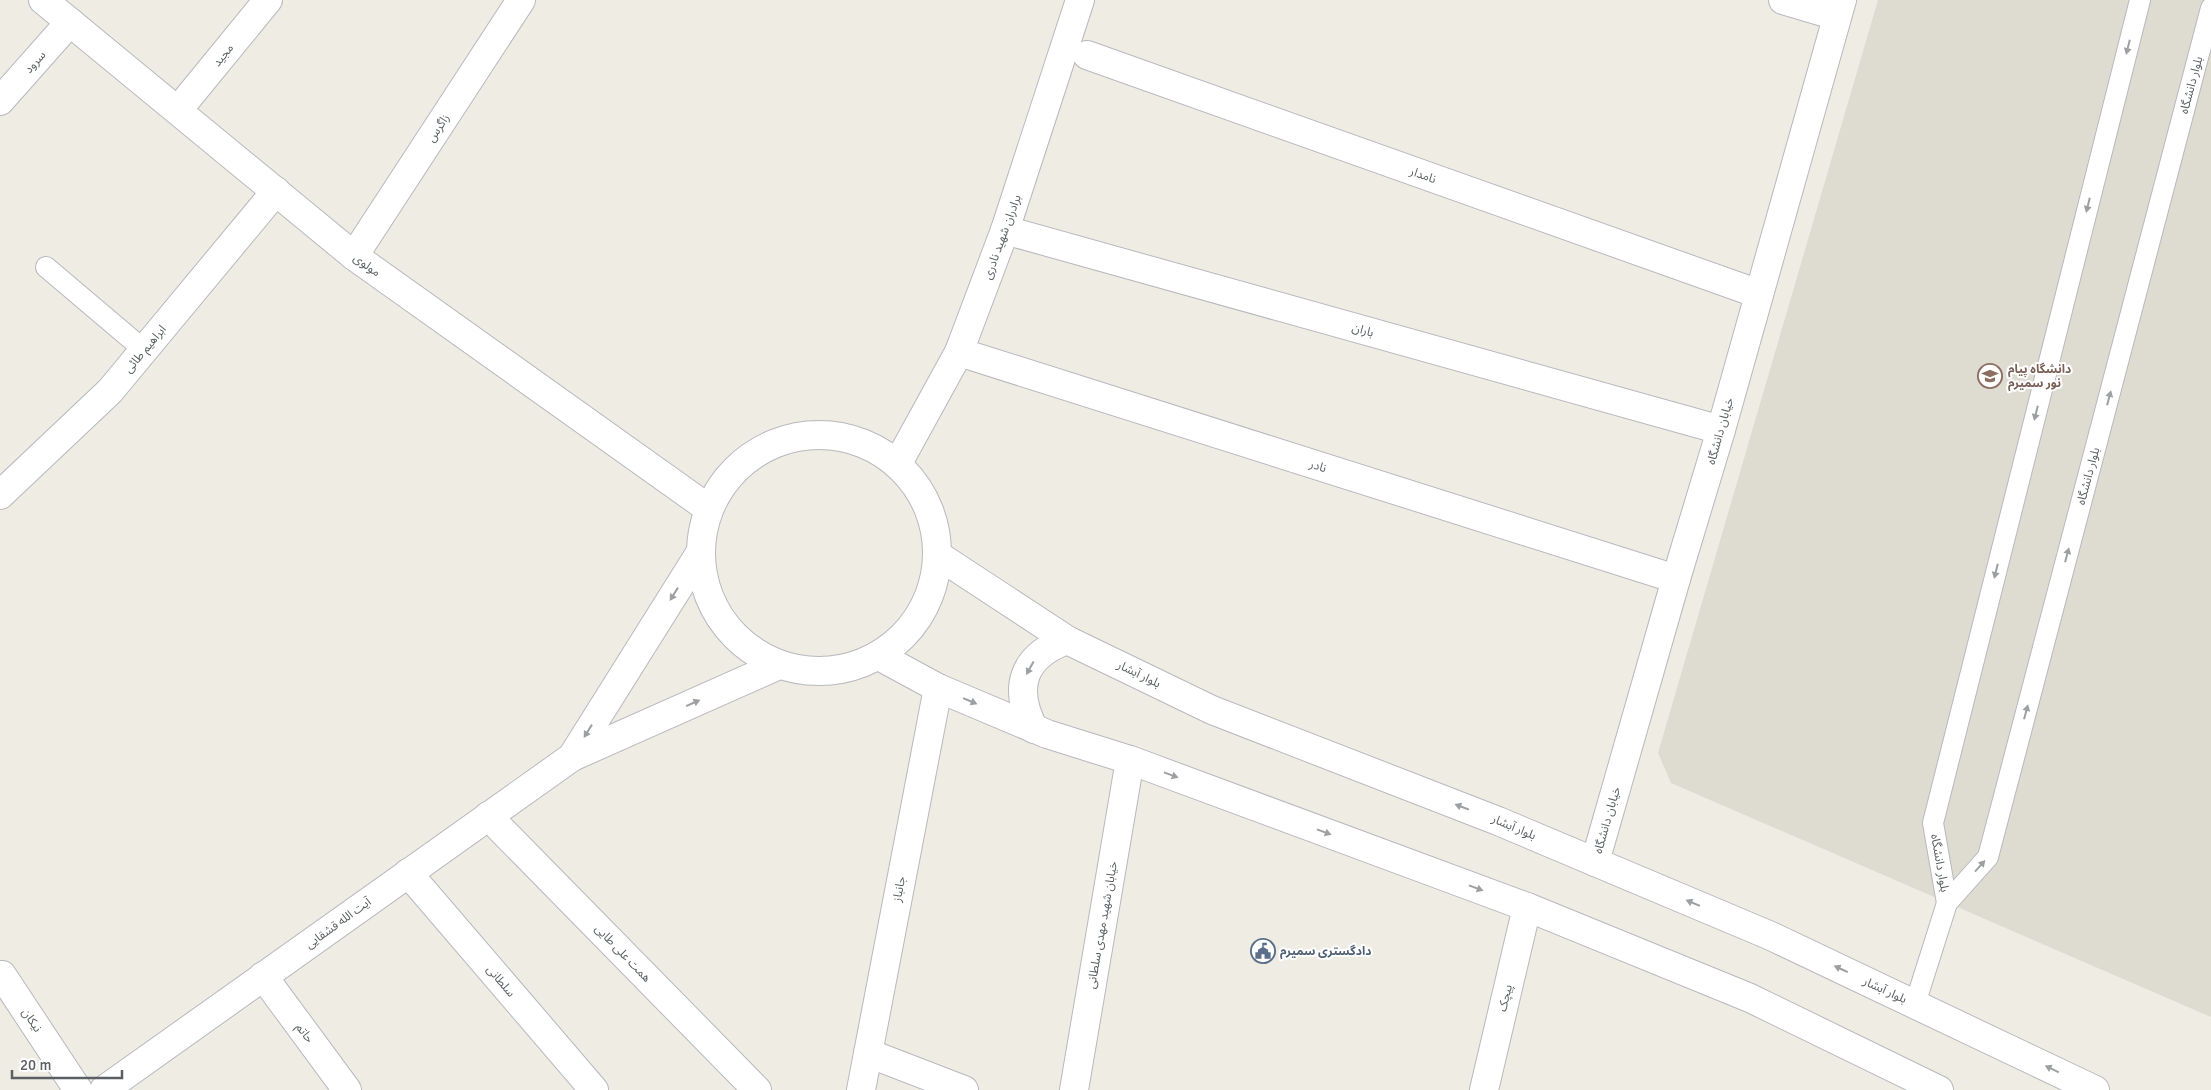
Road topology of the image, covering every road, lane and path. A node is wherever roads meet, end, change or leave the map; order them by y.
1 (43, 0) edge
2 (268, 0) edge
3 (521, 0) edge
4 (1080, 0) edge
5 (1783, 0) edge
6 (2140, 0) edge
7 (1840, 8) edge
8 (2211, 8) edge
9 (70, 22) junction
10 (1087, 56) dead end
11 (0, 101) edge
12 (178, 110) junction
13 (276, 191) junction
14 (1005, 230) junction
15 (354, 256) junction
16 (46, 267) dead end
17 (1759, 294) junction
18 (144, 350) junction
19 (959, 352) junction
20 (1721, 430) junction
21 (898, 464) junction
22 (0, 495) edge
23 (709, 509) junction
24 (700, 553) junction
25 (939, 556) junction
26 (1676, 579) junction
27 (1067, 640) junction
28 (879, 656) junction
29 (779, 665) junction
30 (938, 688) junction
31 (1034, 728) junction
32 (572, 757) junction
33 (1130, 760) junction
34 (488, 816) junction
35 (1595, 862) junction
36 (408, 873) junction
37 (1947, 903) junction
38 (1527, 907) junction
39 (2, 975) dead end
40 (263, 976) junction
41 (1915, 1004) junction
42 (868, 1053) junction
43 (78, 1090) edge
44 (104, 1090) edge
45 (347, 1090) edge
46 (594, 1090) edge
47 (757, 1090) edge
48 (861, 1090) edge
49 (964, 1090) edge
50 (1074, 1090) edge
51 (1484, 1090) edge
52 (1939, 1090) edge
53 (2095, 1090) edge

1 - 9 street, مولوی
2 - 12 street, مجید
3 - 15 street, زاگرس
4 - 14 street, برادران شهید نادری
5 - 7 street
6 -> 37 lane, بلوار دانشگاه
7 - 17 street, خیابان دانشگاه
37 -> 8 lane, بلوار دانشگاه
9 - 11 street, سرود
9 - 12 street, مولوی
10 - 17 street, نامدار
12 - 13 street, مولوی
13 - 15 street, مولوی
13 - 18 street, ابراهیم طائی
14 - 19 street, برادران شهید نادری
14 - 20 street, باران
15 - 23 street, مولوی
16 - 18 lane
17 - 20 street, خیابان دانشگاه
18 - 22 street, ابراهیم طائی
19 - 21 street, برادران شهید نادری
19 - 26 street, نادر
20 - 26 street, خیابان دانشگاه
21 - 23 street
21 - 25 street
23 - 24 street
24 - 29 street
24 -> 32 street
25 - 27 street, بلوار آبشار
25 - 28 street
26 - 35 street, خیابان دانشگاه
27 -> 31 street
35 -> 27 street, بلوار آبشار
28 - 29 street
28 - 30 street
32 -> 29 street
30 -> 31 street
30 - 42 street, جانباز
31 - 33 street
32 - 34 street, آیت الله قشقایی
33 -> 38 street
33 - 50 street, خیابان شهید مهدی سلطانی
34 - 36 street, آیت الله قشقایی
34 - 47 street, همت علی طایی
41 -> 35 street, بلوار آبشار
36 - 40 street, آیت الله قشقایی
36 - 46 street, سلطانی
37 - 41 lane
38 - 51 street, پیچک
38 - 52 street
39 - 43 street, نیکان
40 - 44 street, آیت الله قشقایی
40 - 45 street, حاتم
53 -> 41 street, بلوار آبشار
42 - 48 street, جانباز
42 - 49 street

